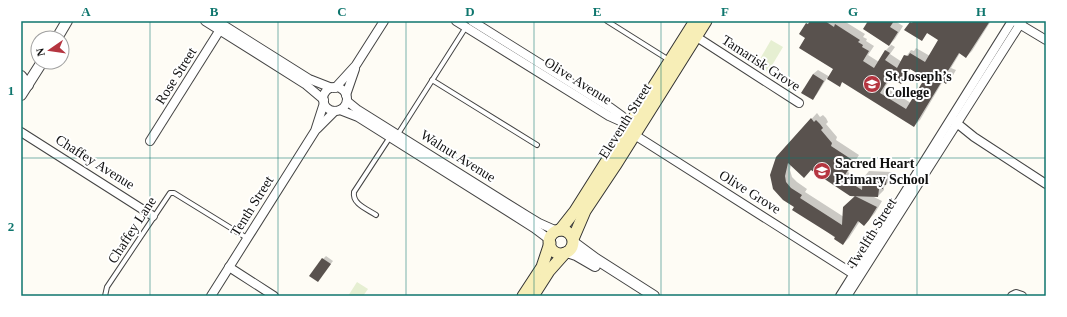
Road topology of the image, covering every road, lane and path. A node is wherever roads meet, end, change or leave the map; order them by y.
1 (68, 21) edge
2 (205, 21) edge
3 (384, 21) edge
4 (456, 21) edge
5 (472, 21) edge
6 (607, 21) edge
7 (695, 21) edge
8 (706, 21) edge
9 (1017, 22) edge
10 (220, 25) edge
11 (466, 27) junction
12 (62, 30) edge
13 (692, 34) junction
14 (1046, 40) edge
15 (674, 63) junction
16 (356, 65) junction
17 (35, 70) edge
18 (21, 76) edge
19 (432, 80) junction
20 (24, 84) edge
21 (334, 88) junction
22 (21, 95) edge
23 (346, 98) junction
24 (324, 102) junction
25 (799, 104) dead end
26 (338, 111) junction
27 (952, 123) junction
28 (630, 130) junction
29 (314, 131) junction
30 (21, 132) edge
31 (394, 136) junction
32 (150, 141) dead end
33 (537, 145) dead end
34 (1046, 184) edge
35 (376, 215) dead end
36 (154, 216) junction
37 (559, 230) junction
38 (247, 238) junction
39 (573, 240) junction
40 (550, 242) junction
41 (566, 253) junction
42 (229, 267) junction
43 (857, 276) junction
44 (105, 296) edge
45 (211, 296) edge
46 (274, 296) edge
47 (523, 296) edge
48 (533, 296) edge
49 (642, 296) edge
50 (654, 296) edge
51 (840, 296) edge
52 (847, 296) edge
53 (1012, 296) edge
54 (1022, 296) edge

1 - 12 street
2 - 10 street
3 - 16 street
4 - 11 street, Olive Avenue
5 - 28 street, Olive Avenue
6 - 15 lane
7 - 13 main road, Eleventh Street
8 - 13 main road, Eleventh Street
9 - 14 street
9 - 27 street, Twelfth Street
10 - 21 street
10 - 24 street
10 - 32 street, Rose Street
11 - 19 lane
11 - 28 street, Olive Avenue
13 - 15 main road, Eleventh Street
13 - 25 street, Tamarisk Grove
15 - 28 main road, Eleventh Street
16 - 21 street
16 - 23 street
17 - 20 street
18 - 20 street
19 - 31 lane
19 - 33 lane
20 - 22 street
21 - 23 street
21 - 24 street
23 - 26 street
23 - 31 street, Walnut Avenue
24 - 26 street
24 - 29 street, Tenth Street
26 - 29 street, Tenth Street
26 - 31 street, Walnut Avenue
27 - 34 street
27 - 43 street, Twelfth Street
28 - 37 main road, Eleventh Street
28 - 39 main road, Eleventh Street
28 - 43 street, Olive Grove
29 - 38 street, Tenth Street
30 - 36 street, Chaffey Avenue
31 - 35 lane
31 - 37 street, Walnut Avenue
31 - 40 street, Walnut Avenue
36 - 38 lane, Chaffey Lane
36 - 44 lane, Chaffey Lane
37 - 39 main road
37 - 40 main road
38 - 42 street, Tenth Street
39 - 41 main road
39 - 50 street
40 - 41 main road
40 - 47 main road
41 - 48 main road
41 - 49 street
42 - 45 street, Tenth Street
42 - 46 street
43 - 51 street, Twelfth Street
43 - 52 street, Twelfth Street
53 - 54 street

